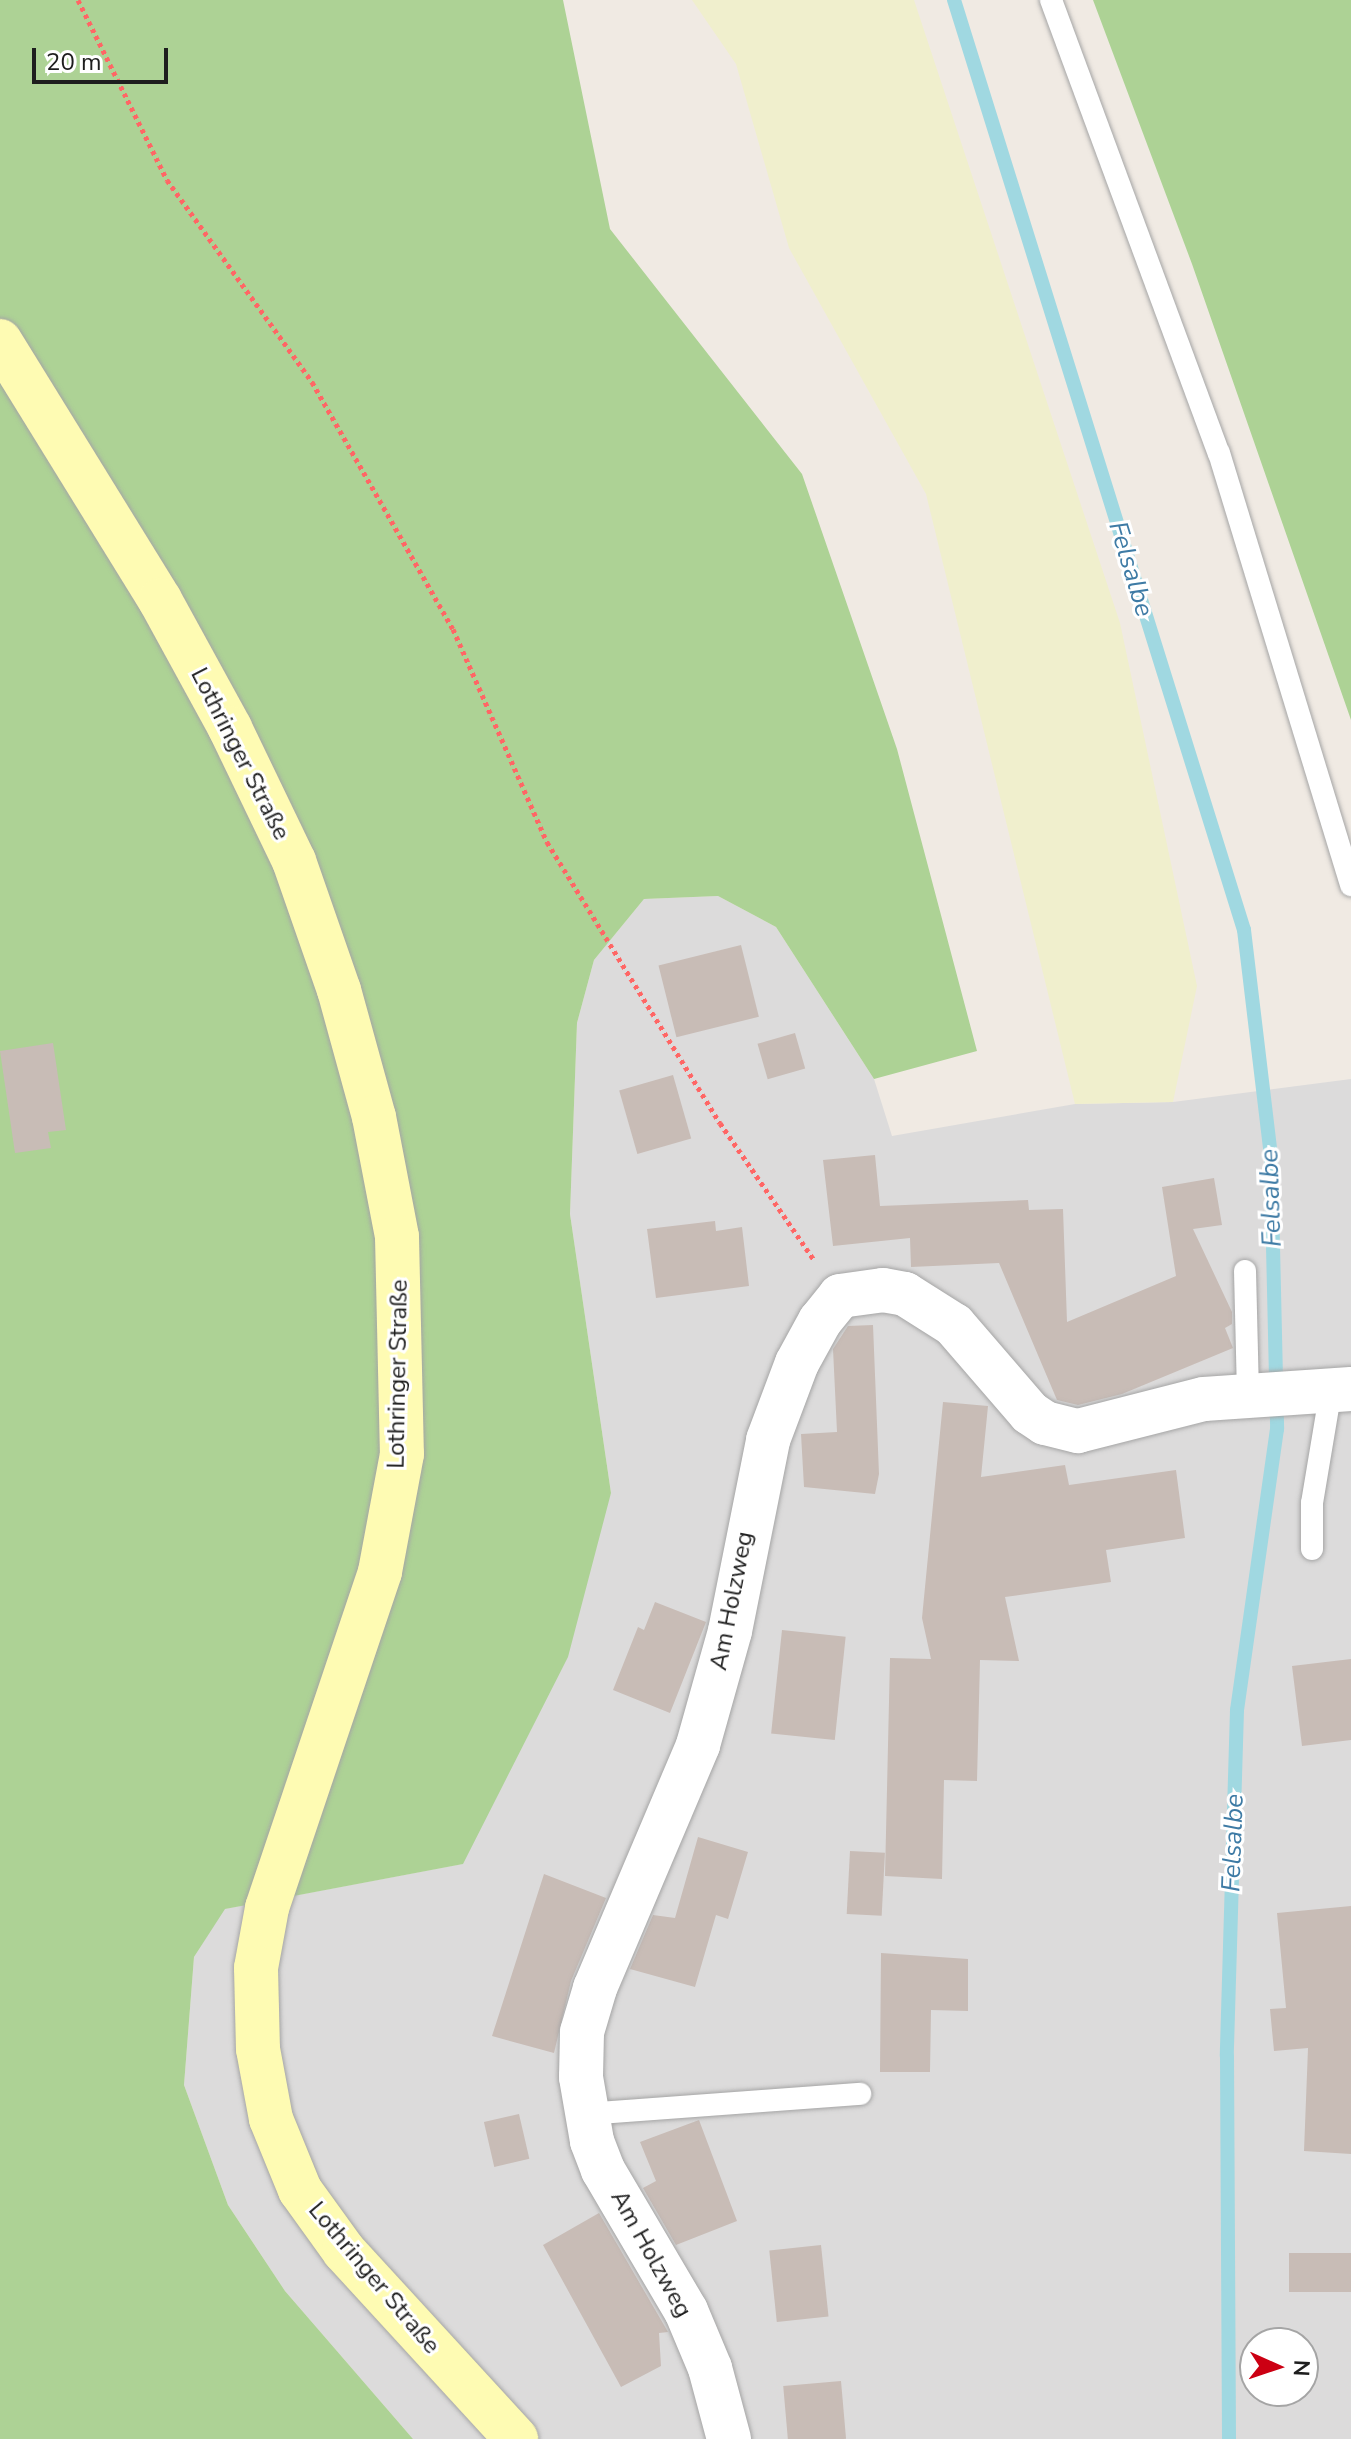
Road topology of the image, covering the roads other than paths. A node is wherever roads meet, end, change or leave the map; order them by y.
1 (1051, 0) edge
2 (0, 341) edge
3 (1351, 885) edge
4 (1245, 1271) dead end
5 (1330, 1390) edge
6 (1253, 1394) junction
7 (1312, 1549) dead end
8 (860, 2094) dead end
9 (586, 2114) junction
10 (516, 2439) edge
11 (729, 2439) edge

1 - 3 lane
2 - 10 main road, Lothringer Straße
4 - 6 lane
5 - 6 street
5 - 7 lane
6 - 9 street, Am Holzweg
8 - 9 lane
9 - 11 street, Am Holzweg

